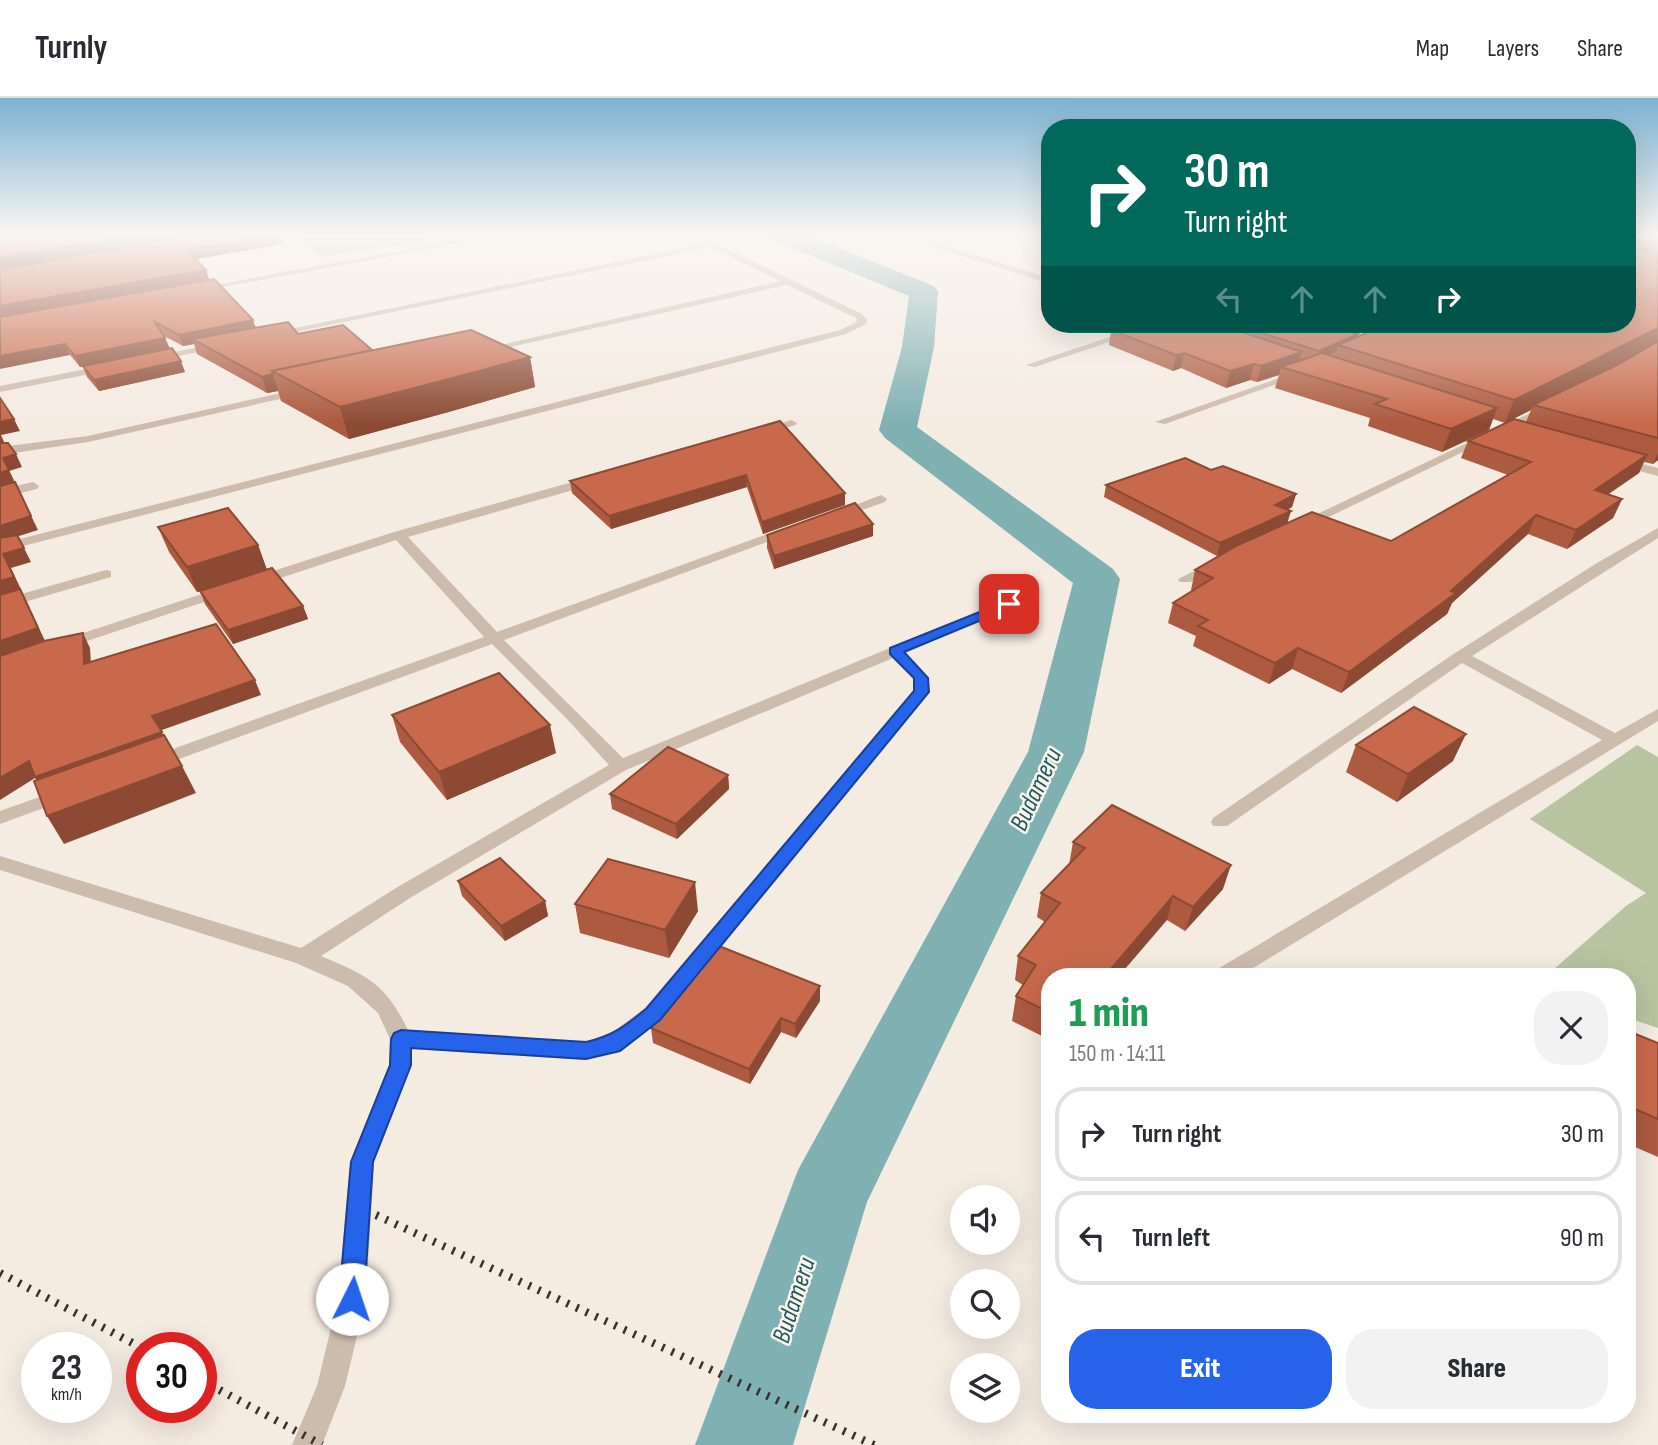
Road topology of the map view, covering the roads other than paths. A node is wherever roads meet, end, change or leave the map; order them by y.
1 (449, 298) edge
2 (717, 298) edge
3 (821, 298) edge
4 (1130, 333) edge
5 (255, 337) edge
6 (228, 343) edge
7 (478, 351) edge
8 (148, 359) edge
9 (121, 365) edge
10 (1031, 365) dead end
11 (1318, 368) edge
12 (317, 388) edge
13 (0, 389) edge
14 (1559, 403) edge
15 (1161, 422) dead end
16 (1481, 422) edge
17 (792, 423) dead end
18 (1512, 432) junction
19 (752, 435) edge
20 (0, 451) edge
21 (1607, 458) edge
22 (1658, 472) edge
23 (608, 476) edge
24 (33, 486) dead end
25 (0, 494) edge
26 (881, 499) dead end
27 (1658, 532) edge
28 (1284, 533) edge
29 (399, 535) junction
30 (0, 548) edge
31 (1222, 561) edge
32 (106, 574) dead end
33 (1185, 579) dead end
34 (1009, 604) dead end
35 (0, 605) edge
36 (494, 638) junction
37 (51, 649) edge
38 (895, 651) junction
39 (1460, 656) junction
40 (1658, 714) edge
41 (1615, 740) junction
42 (143, 766) edge
43 (620, 766) junction
44 (78, 790) edge
45 (0, 818) edge
46 (1220, 822) dead end
47 (0, 863) edge
48 (303, 957) junction
49 (1237, 968) edge
50 (401, 1039) junction
51 (307, 1445) edge

1 - 5 street
2 - 7 street
3 - 30 street
4 - 10 street
6 - 8 street
9 - 13 street
11 - 15 street
12 - 20 street
14 - 18 street
16 - 18 street
17 - 19 street
18 - 28 street
21 - 22 street
23 - 29 street
24 - 25 street
26 - 36 street
27 - 39 street
29 - 36 street
29 - 37 street
31 - 33 street
32 - 35 street
34 - 38 street
36 - 42 street
36 - 43 street
38 - 43 street
38 - 50 street
39 - 41 street
39 - 46 street
40 - 41 street
41 - 49 street
43 - 48 street
44 - 45 street
47 - 48 street
48 - 50 street
50 - 51 street

